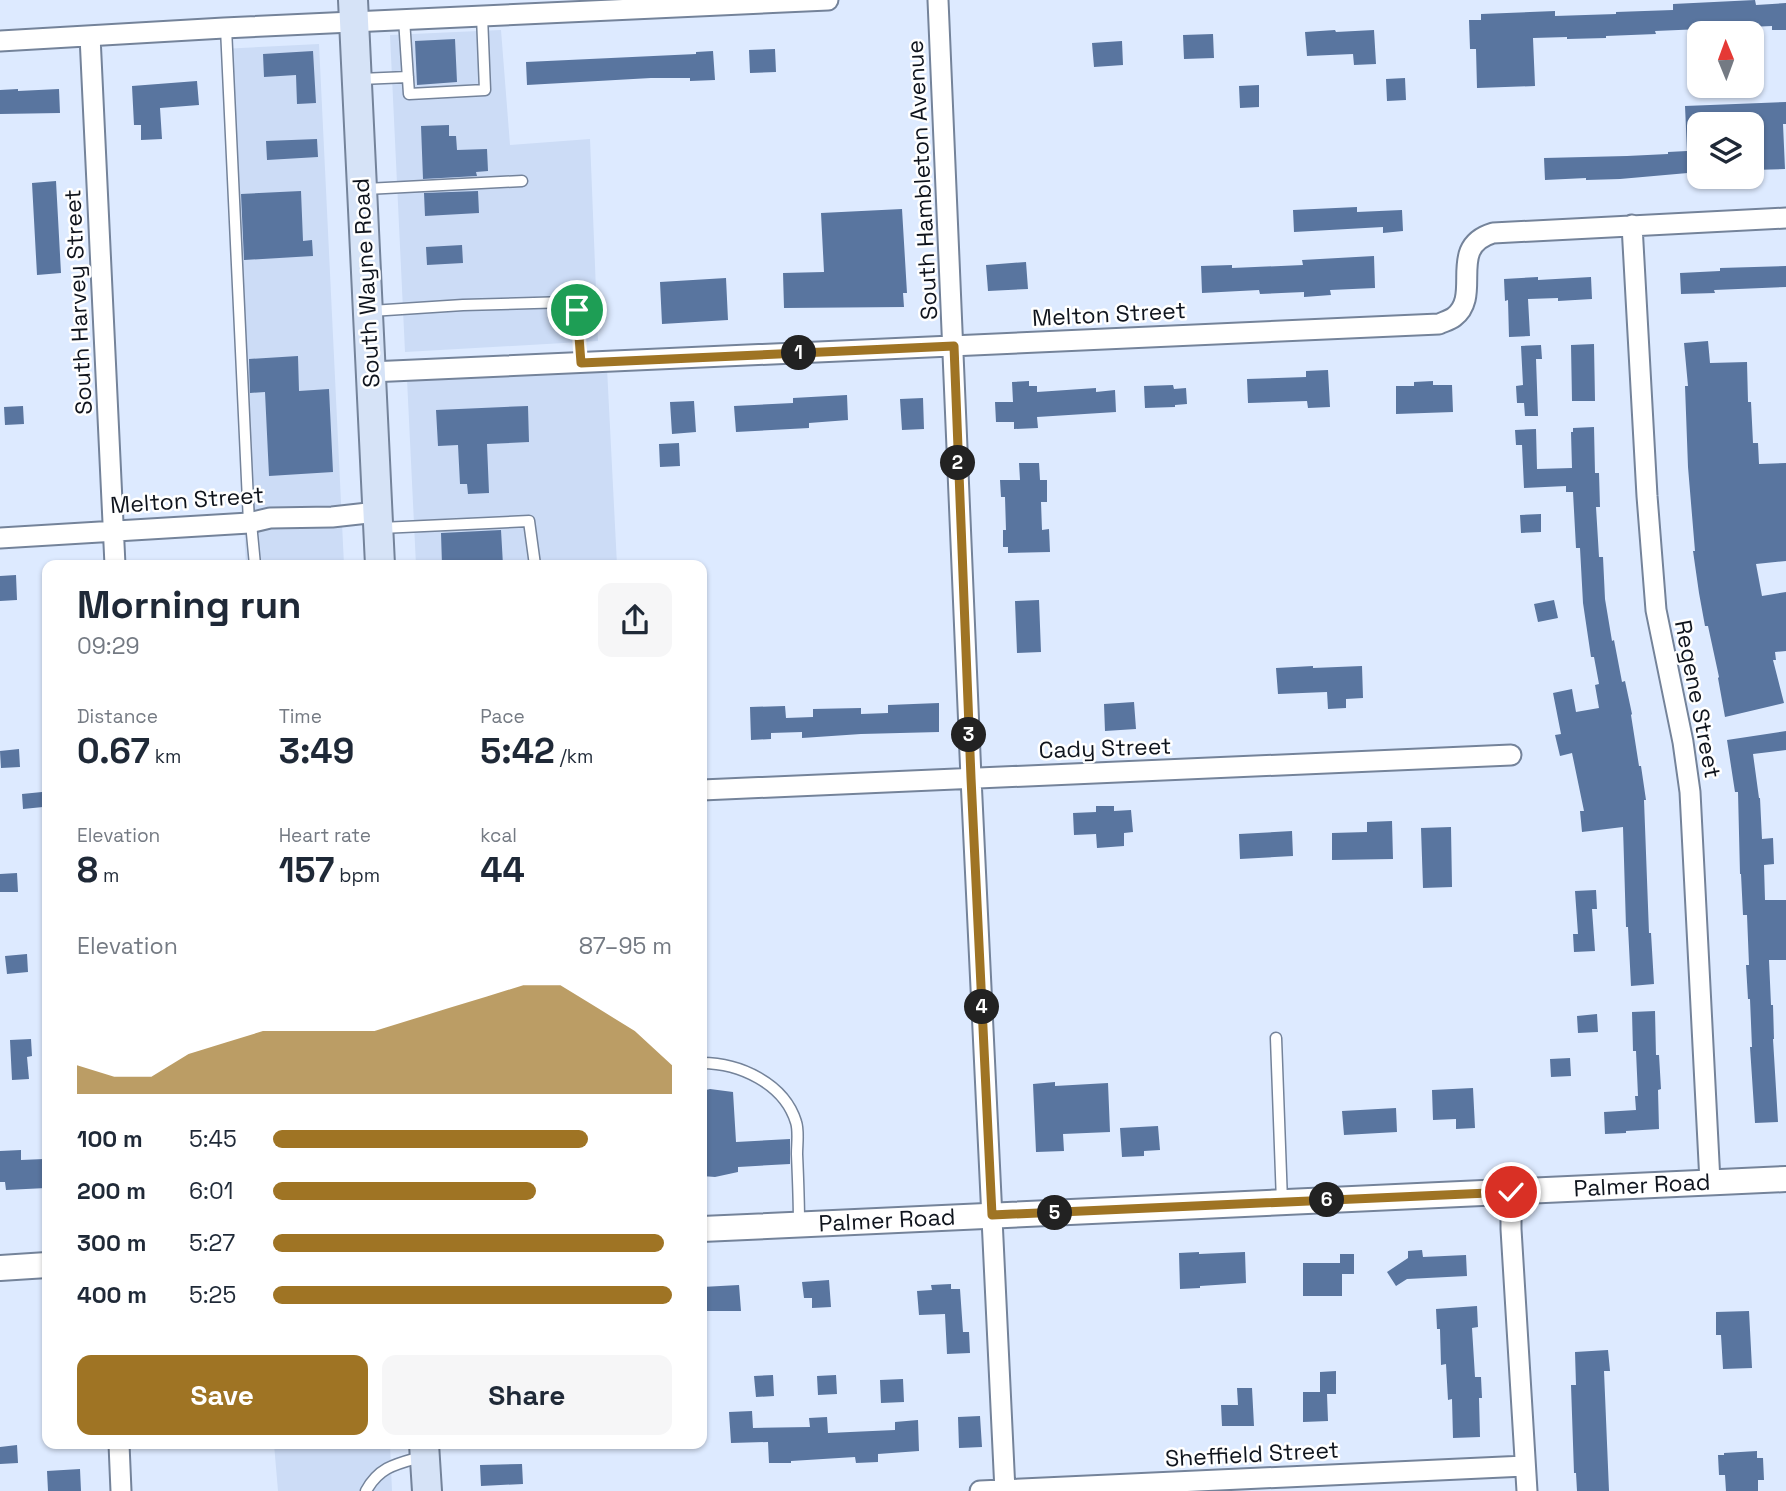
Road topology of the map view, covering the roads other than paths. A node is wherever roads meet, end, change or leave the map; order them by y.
1 (828, 0) edge
2 (938, 0) edge
3 (353, 11) edge
4 (482, 16) junction
5 (404, 19) junction
6 (226, 28) junction
7 (90, 36) junction
8 (0, 41) edge
9 (408, 77) junction
10 (356, 79) junction
11 (522, 181) dead end
12 (362, 190) junction
13 (1786, 218) edge
14 (1632, 225) junction
15 (368, 311) junction
16 (954, 346) junction
17 (581, 363) junction
18 (370, 372) junction
19 (377, 520) junction
20 (250, 523) junction
21 (113, 531) junction
22 (0, 538) edge
23 (115, 560) edge
24 (254, 560) edge
25 (380, 560) edge
26 (534, 560) edge
27 (1511, 755) dead end
28 (971, 778) junction
29 (707, 789) edge
30 (1276, 1038) dead end
31 (707, 1063) edge
32 (1786, 1179) edge
33 (1710, 1182) junction
34 (1786, 1189) edge
35 (1511, 1192) junction
36 (1282, 1202) junction
37 (992, 1215) junction
38 (799, 1224) junction
39 (707, 1229) edge
40 (42, 1265) edge
41 (0, 1268) edge
42 (119, 1449) edge
43 (424, 1450) edge
44 (1525, 1466) junction
45 (1005, 1490) edge
46 (121, 1491) edge
47 (366, 1491) edge
48 (426, 1491) edge
49 (980, 1491) edge
50 (1527, 1491) edge

1 - 4 street
2 - 16 street, South Hambleton Avenue
3 - 5 street
3 - 6 street
3 - 10 main road, South Wayne Road
4 - 5 street
4 - 9 lane
5 - 9 lane
6 - 7 street
6 - 20 lane
7 - 8 street
7 - 21 street, South Harvey Street
9 - 10 lane
10 - 12 main road, South Wayne Road
11 - 12 lane
12 - 15 main road, South Wayne Road
13 - 14 street, Melton Street
14 - 16 street, Melton Street
14 - 33 street, Regene Street
15 - 17 lane
15 - 18 main road, South Wayne Road
16 - 17 street, Melton Street
16 - 28 street, South Hambleton Avenue
17 - 18 street, Melton Street
18 - 19 main road, South Wayne Road
19 - 20 street, Melton Street
19 - 25 main road, South Wayne Road
19 - 26 lane
20 - 21 street, Melton Street
20 - 24 lane
21 - 22 street, Melton Street
21 - 23 street, South Harvey Street
27 - 28 street, Cady Street
28 - 29 street, Cady Street
28 - 37 street, South Hambleton Avenue
30 - 36 lane
31 - 38 lane
32 - 33 street, Palmer Road
32 - 34 street
33 - 35 street, Palmer Road
35 - 36 street, Palmer Road
35 - 44 street
36 - 37 street, Palmer Road
37 - 38 street, Palmer Road
37 - 45 street, South Hambleton Avenue
38 - 39 street, Palmer Road
40 - 41 street
42 - 46 street
43 - 47 lane
43 - 48 main road
44 - 45 street, Sheffield Street
44 - 50 street
45 - 49 street, Sheffield Street

